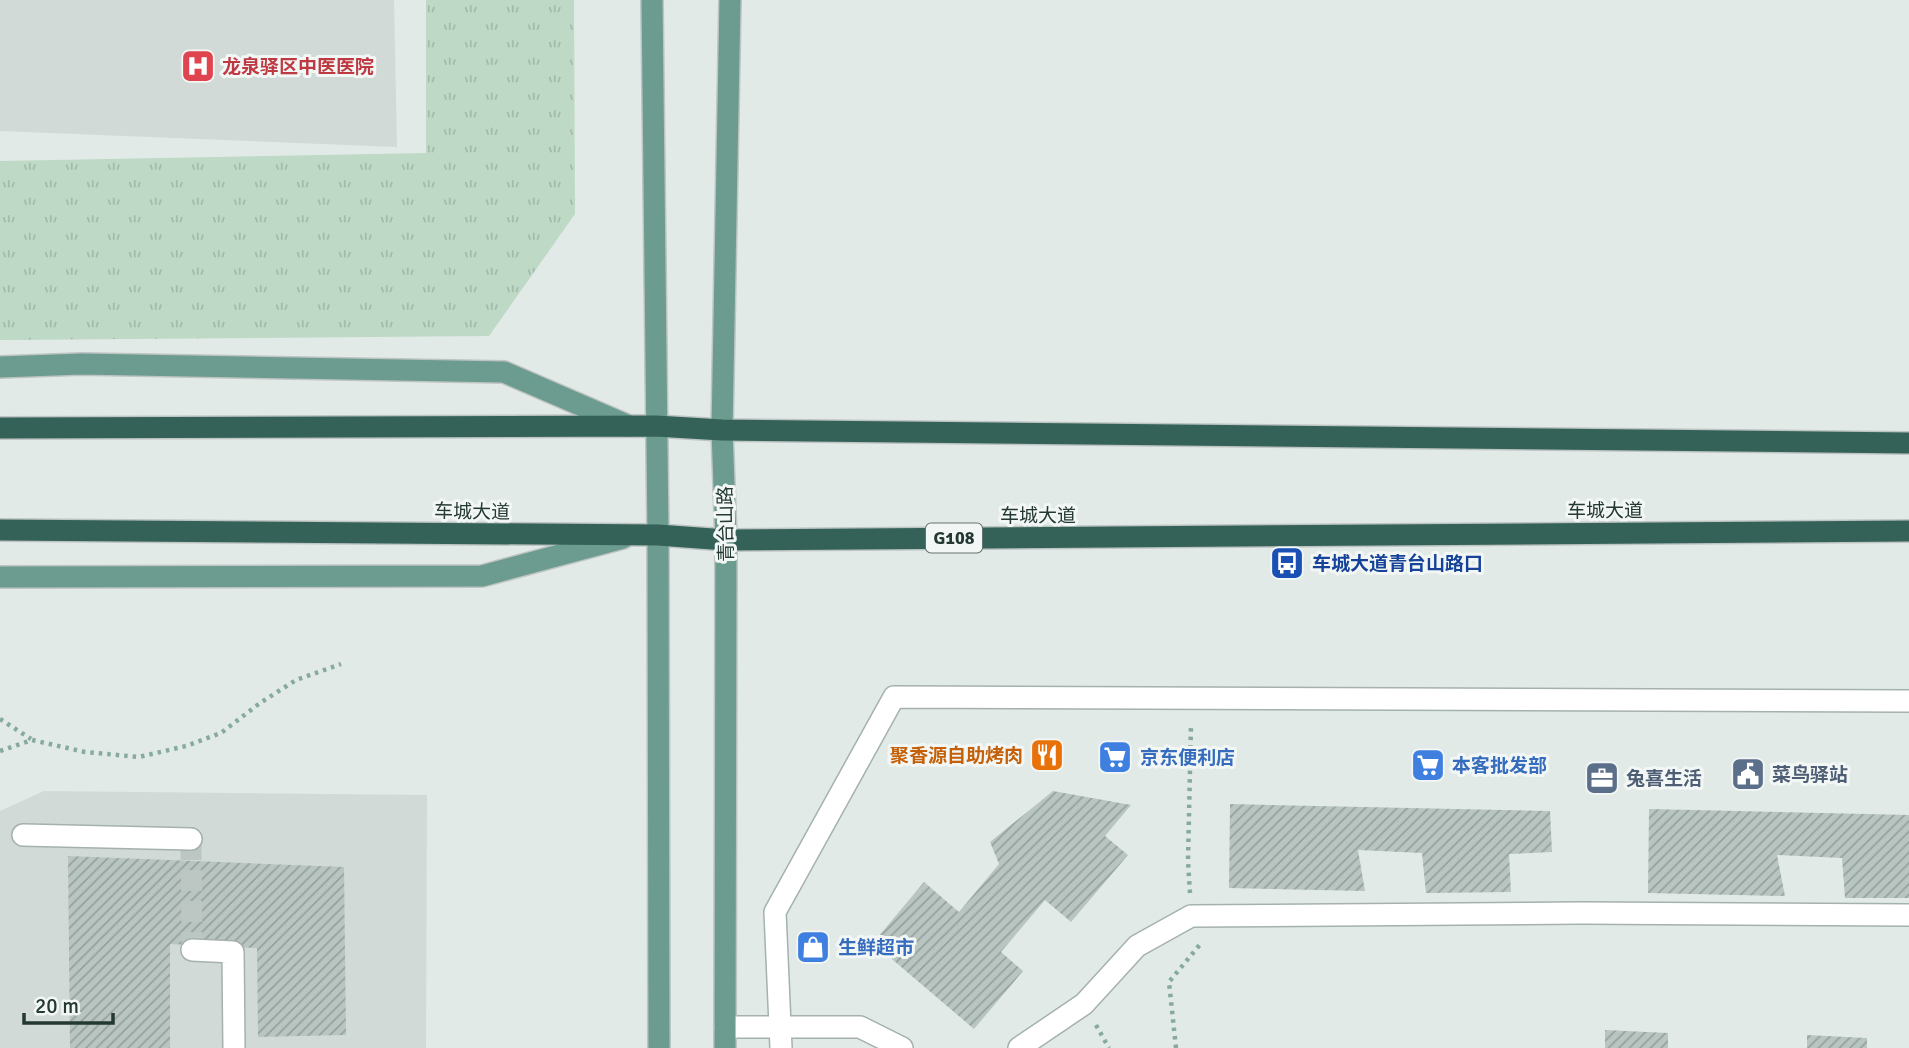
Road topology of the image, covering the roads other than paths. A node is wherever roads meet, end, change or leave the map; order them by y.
1 (652, 0) edge
2 (730, 0) edge
3 (0, 366) edge
4 (629, 426) junction
5 (656, 426) junction
6 (0, 428) edge
7 (722, 429) junction
8 (1909, 443) edge
9 (0, 530) edge
10 (1909, 531) edge
11 (633, 535) junction
12 (658, 535) junction
13 (726, 540) junction
14 (0, 577) edge
15 (1909, 701) edge
16 (23, 835) dead end
17 (191, 839) dead end
18 (1909, 915) edge
19 (192, 950) dead end
20 (725, 1037) edge
21 (781, 1038) edge
22 (234, 1048) edge
23 (659, 1048) edge
24 (902, 1048) edge
25 (1019, 1048) edge

1 - 5 main road
2 - 7 main road, 青台山路
3 - 4 main road
4 - 5 highway
4 - 6 highway
5 - 7 highway
5 - 12 main road
7 - 8 highway
7 - 13 main road, 青台山路
9 - 11 highway, 车城大道 / G108
10 - 13 highway, 车城大道 / G108
11 - 12 highway, 车城大道 / G108
11 - 14 main road
12 - 13 highway, 车城大道 / G108
12 - 23 main road
13 - 20 main road, 青台山路
15 - 21 street
16 - 17 street
18 - 25 street
19 - 22 street
20 - 21 street
21 - 24 street

